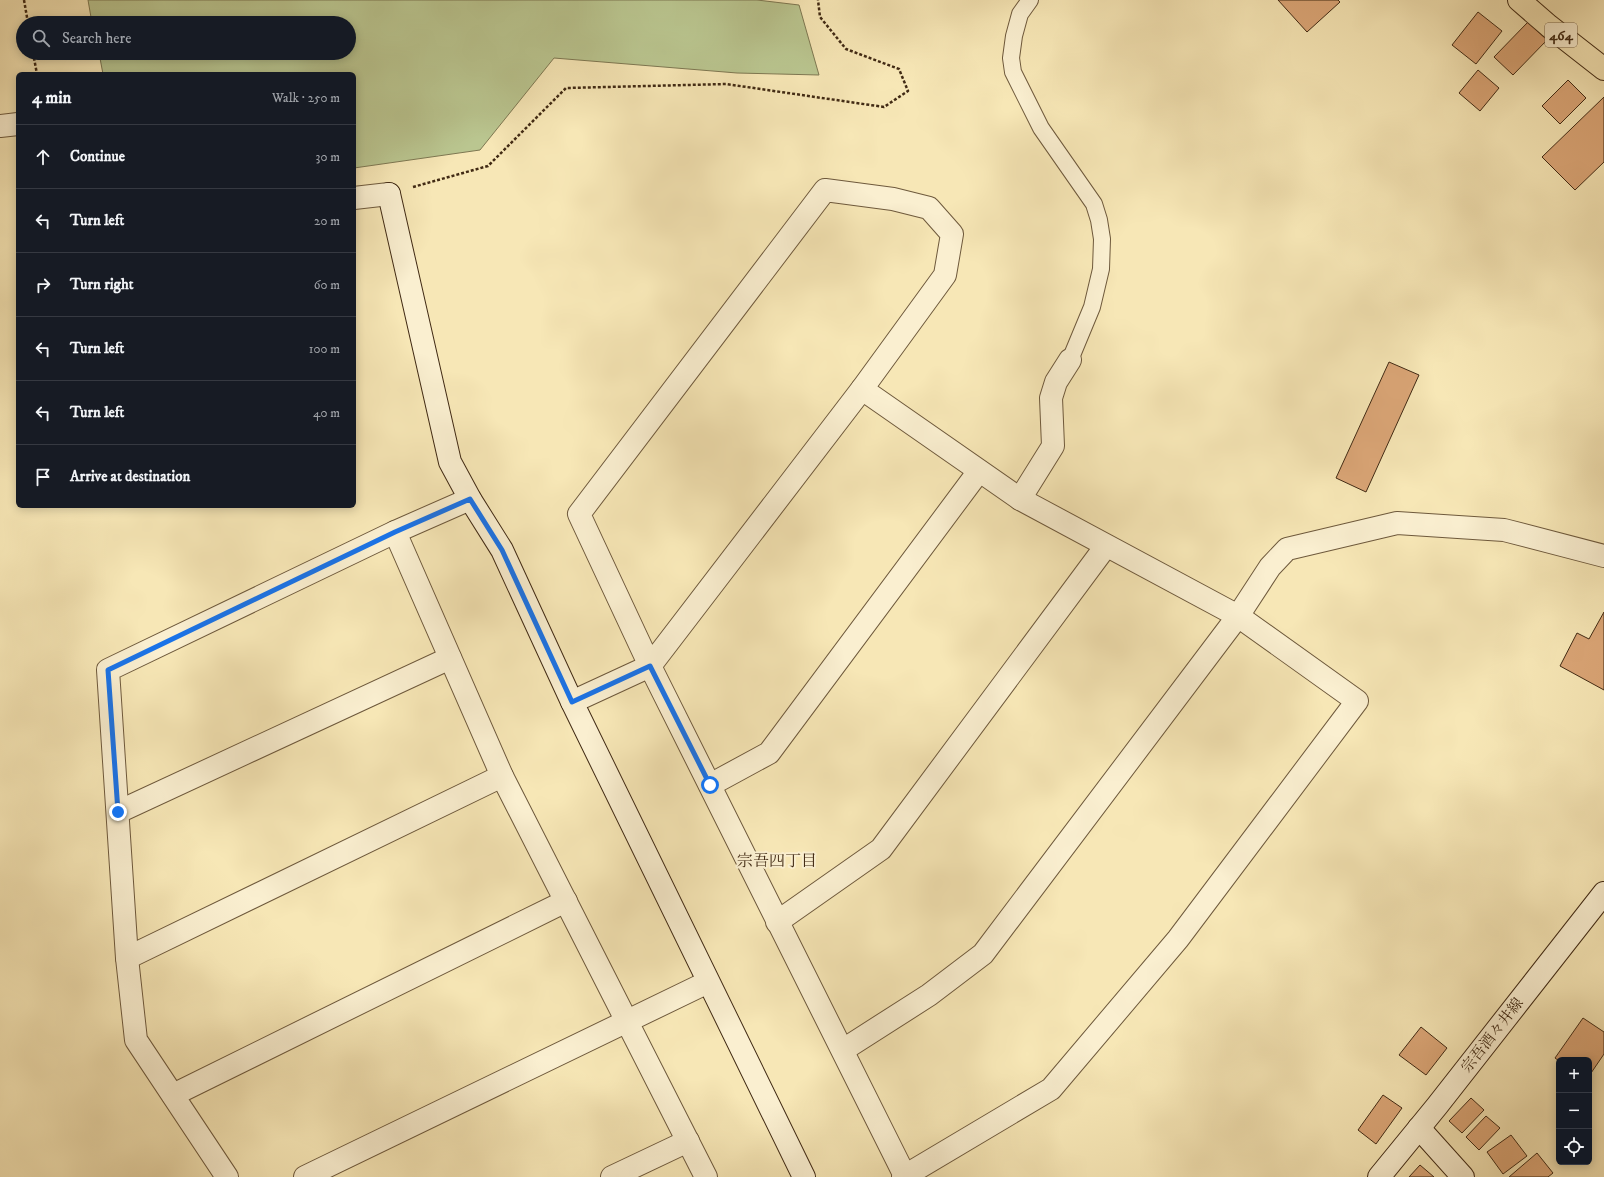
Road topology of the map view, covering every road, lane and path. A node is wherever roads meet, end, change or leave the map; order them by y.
1 (24, 0) edge
2 (818, 0) edge
3 (1030, 0) edge
4 (1519, 0) edge
5 (27, 16) edge
6 (34, 60) edge
7 (1604, 69) edge
8 (37, 72) edge
9 (16, 124) edge
10 (0, 126) edge
11 (389, 194) junction
12 (356, 198) edge
13 (1070, 360) joint
14 (862, 389) junction
15 (979, 471) junction
16 (470, 499) junction
17 (1020, 499) junction
18 (395, 532) junction
19 (1106, 546) junction
20 (1604, 556) edge
21 (1238, 616) junction
22 (450, 658) junction
23 (650, 666) junction
24 (572, 702) junction
25 (502, 776) junction
26 (710, 785) junction
27 (118, 812) junction
28 (1604, 893) edge
29 (566, 901) junction
30 (778, 922) junction
31 (127, 958) junction
32 (708, 982) junction
33 (627, 1021) junction
34 (843, 1050) junction
35 (173, 1095) junction
36 (1419, 1128) junction
37 (688, 1141) junction
38 (904, 1176) edge
39 (227, 1177) edge
40 (305, 1177) edge
41 (612, 1177) edge
42 (706, 1177) edge
43 (804, 1177) edge
44 (1379, 1177) edge
45 (1463, 1177) edge

1 - 5 path
2 - 11 path
3 - 13 lane
4 - 7 highway, 464
6 - 8 path
9 - 10 street
11 - 12 street
11 - 16 street
13 - 17 street
14 - 15 street
14 - 23 street
14 - 23 street
15 - 17 street
15 - 26 street
16 - 18 street
16 - 24 street
17 - 19 street
18 - 22 street
18 - 27 street
19 - 21 street
19 - 30 street
20 - 21 street
21 - 34 street
21 - 38 street
22 - 25 street
22 - 27 street
23 - 24 street
23 - 26 street
24 - 32 street
25 - 29 street
25 - 31 street
26 - 30 street
27 - 31 street
28 - 36 street, 宗吾酒々井線
29 - 33 street
29 - 35 street
30 - 34 street
31 - 35 street
32 - 33 street
32 - 43 street
33 - 37 street
33 - 40 street
34 - 38 street
35 - 39 street
36 - 44 street, 宗吾酒々井線
36 - 45 street
37 - 41 street
37 - 42 street

